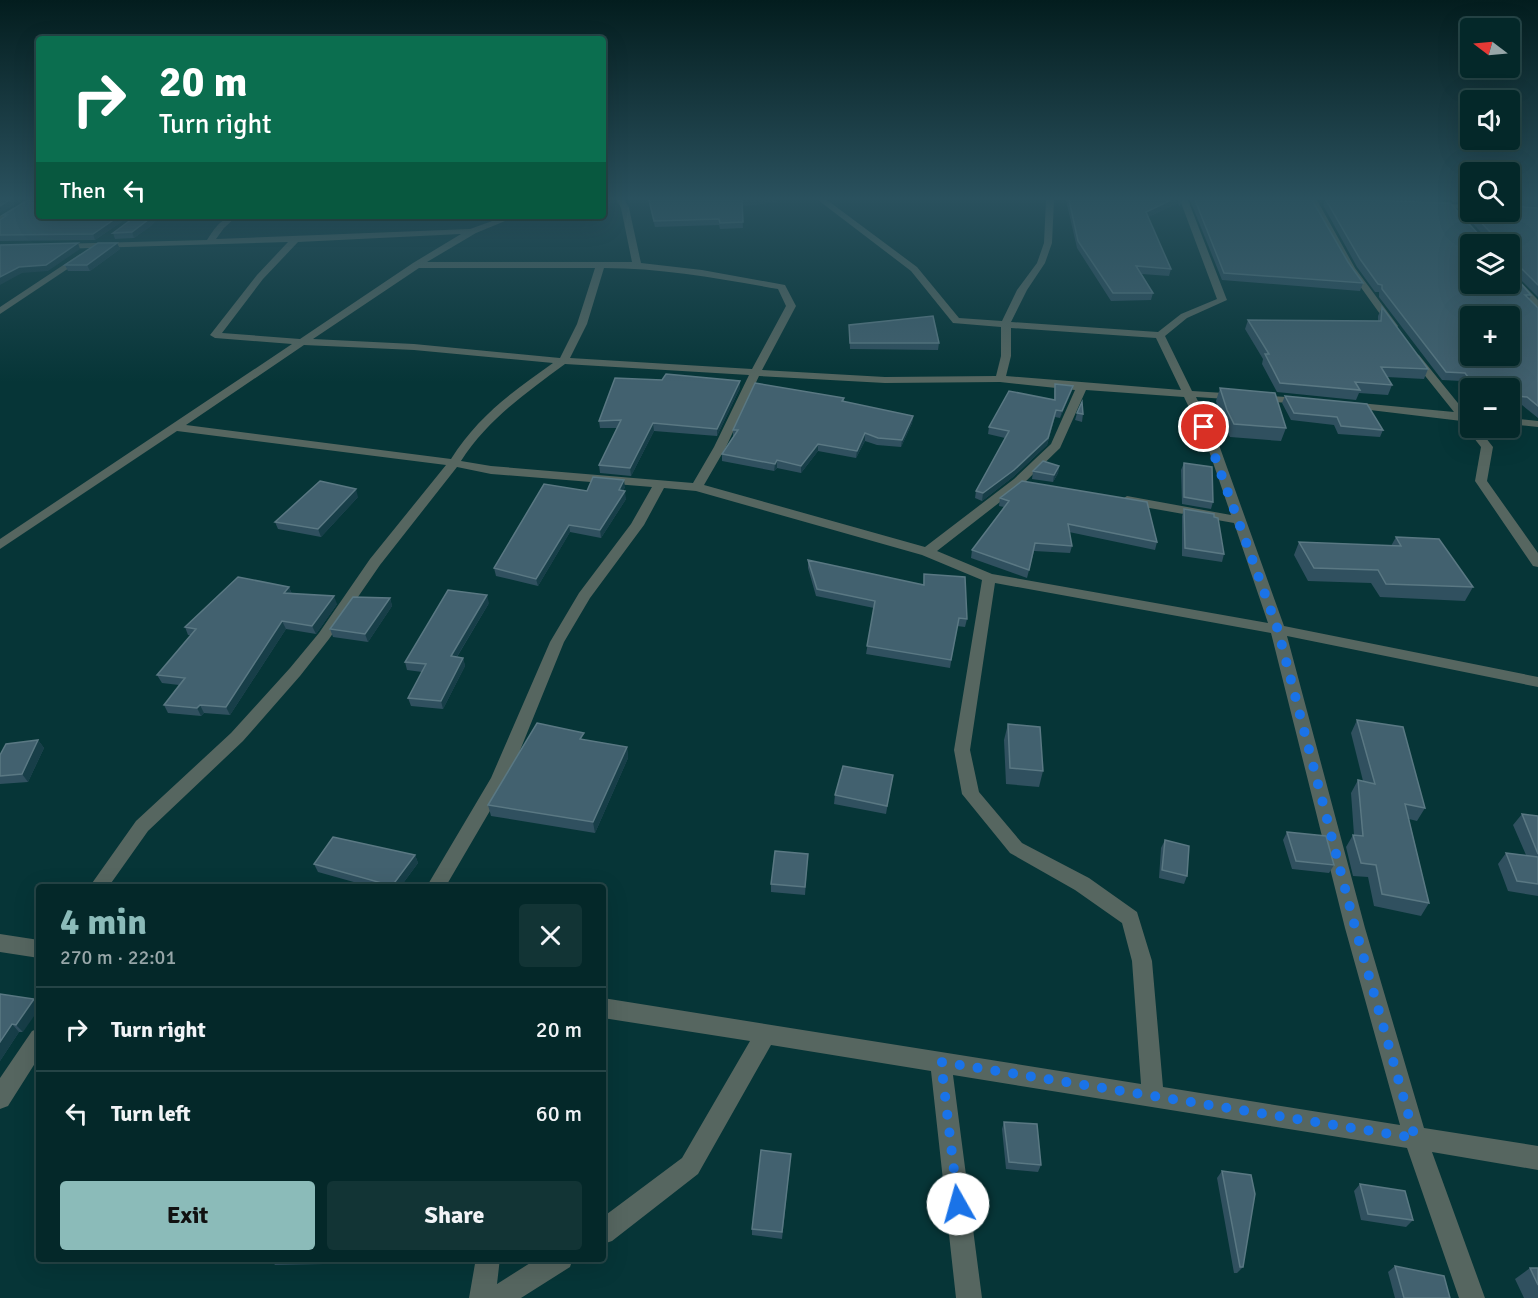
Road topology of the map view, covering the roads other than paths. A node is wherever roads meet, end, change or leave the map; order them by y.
1 (75, 261) edge
2 (276, 261) edge
3 (423, 261) edge
4 (636, 261) edge
5 (903, 261) edge
6 (1042, 261) edge
7 (1207, 261) edge
8 (1347, 261) edge
9 (416, 265) junction
10 (637, 265) junction
11 (600, 266) junction
12 (1520, 286) edge
13 (1538, 306) edge
14 (0, 311) edge
15 (1006, 323) junction
16 (1397, 331) edge
17 (1160, 335) junction
18 (304, 342) junction
19 (1410, 350) edge
20 (563, 361) junction
21 (755, 373) junction
22 (1000, 379) junction
23 (1082, 387) junction
24 (1188, 392) junction
25 (1317, 402) edge
26 (1339, 404) edge
27 (1460, 411) edge
28 (1460, 421) edge
29 (1520, 422) edge
30 (1538, 424) edge
31 (173, 427) junction
32 (1481, 438) edge
33 (454, 463) junction
34 (1018, 482) junction
35 (660, 484) junction
36 (1040, 486) edge
37 (697, 487) junction
38 (1116, 499) edge
39 (1239, 520) junction
40 (0, 545) edge
41 (927, 552) junction
42 (1538, 563) edge
43 (989, 578) junction
44 (1278, 630) junction
45 (1538, 682) edge
46 (100, 884) edge
47 (437, 884) edge
48 (0, 943) edge
49 (36, 949) edge
50 (606, 1008) edge
51 (766, 1034) junction
52 (36, 1043) edge
53 (941, 1062) junction
54 (1153, 1096) junction
55 (0, 1098) edge
56 (1415, 1138) junction
57 (1538, 1158) edge
58 (606, 1230) edge
59 (487, 1262) edge
60 (555, 1262) edge
61 (482, 1298) edge
62 (498, 1298) edge
63 (969, 1298) edge
64 (1472, 1298) edge

1 - 14 street
2 - 18 street
3 - 9 street
4 - 10 street
5 - 15 street
6 - 15 street
7 - 17 street
8 - 16 street
9 - 11 street
9 - 18 street
10 - 11 street
10 - 21 street
11 - 20 street
12 - 13 street
15 - 17 street
15 - 22 street
17 - 24 street
18 - 20 street
18 - 31 street
19 - 27 street
20 - 21 street
20 - 33 street
21 - 22 street
21 - 37 street
22 - 23 street
23 - 24 street
23 - 34 street
24 - 25 street
24 - 39 street
26 - 28 street
29 - 30 street
31 - 33 street
31 - 40 street
32 - 42 street
33 - 35 street
33 - 46 street
34 - 36 street
34 - 41 street
35 - 37 street
35 - 47 street
37 - 41 street
38 - 39 street
39 - 44 street
41 - 43 street
43 - 44 street
43 - 54 street
44 - 45 street
44 - 56 street
48 - 49 street
50 - 51 street
51 - 53 street
51 - 58 street
52 - 55 street
53 - 54 street
53 - 63 street
54 - 56 street
56 - 57 street
56 - 64 street
59 - 61 street
60 - 62 street

